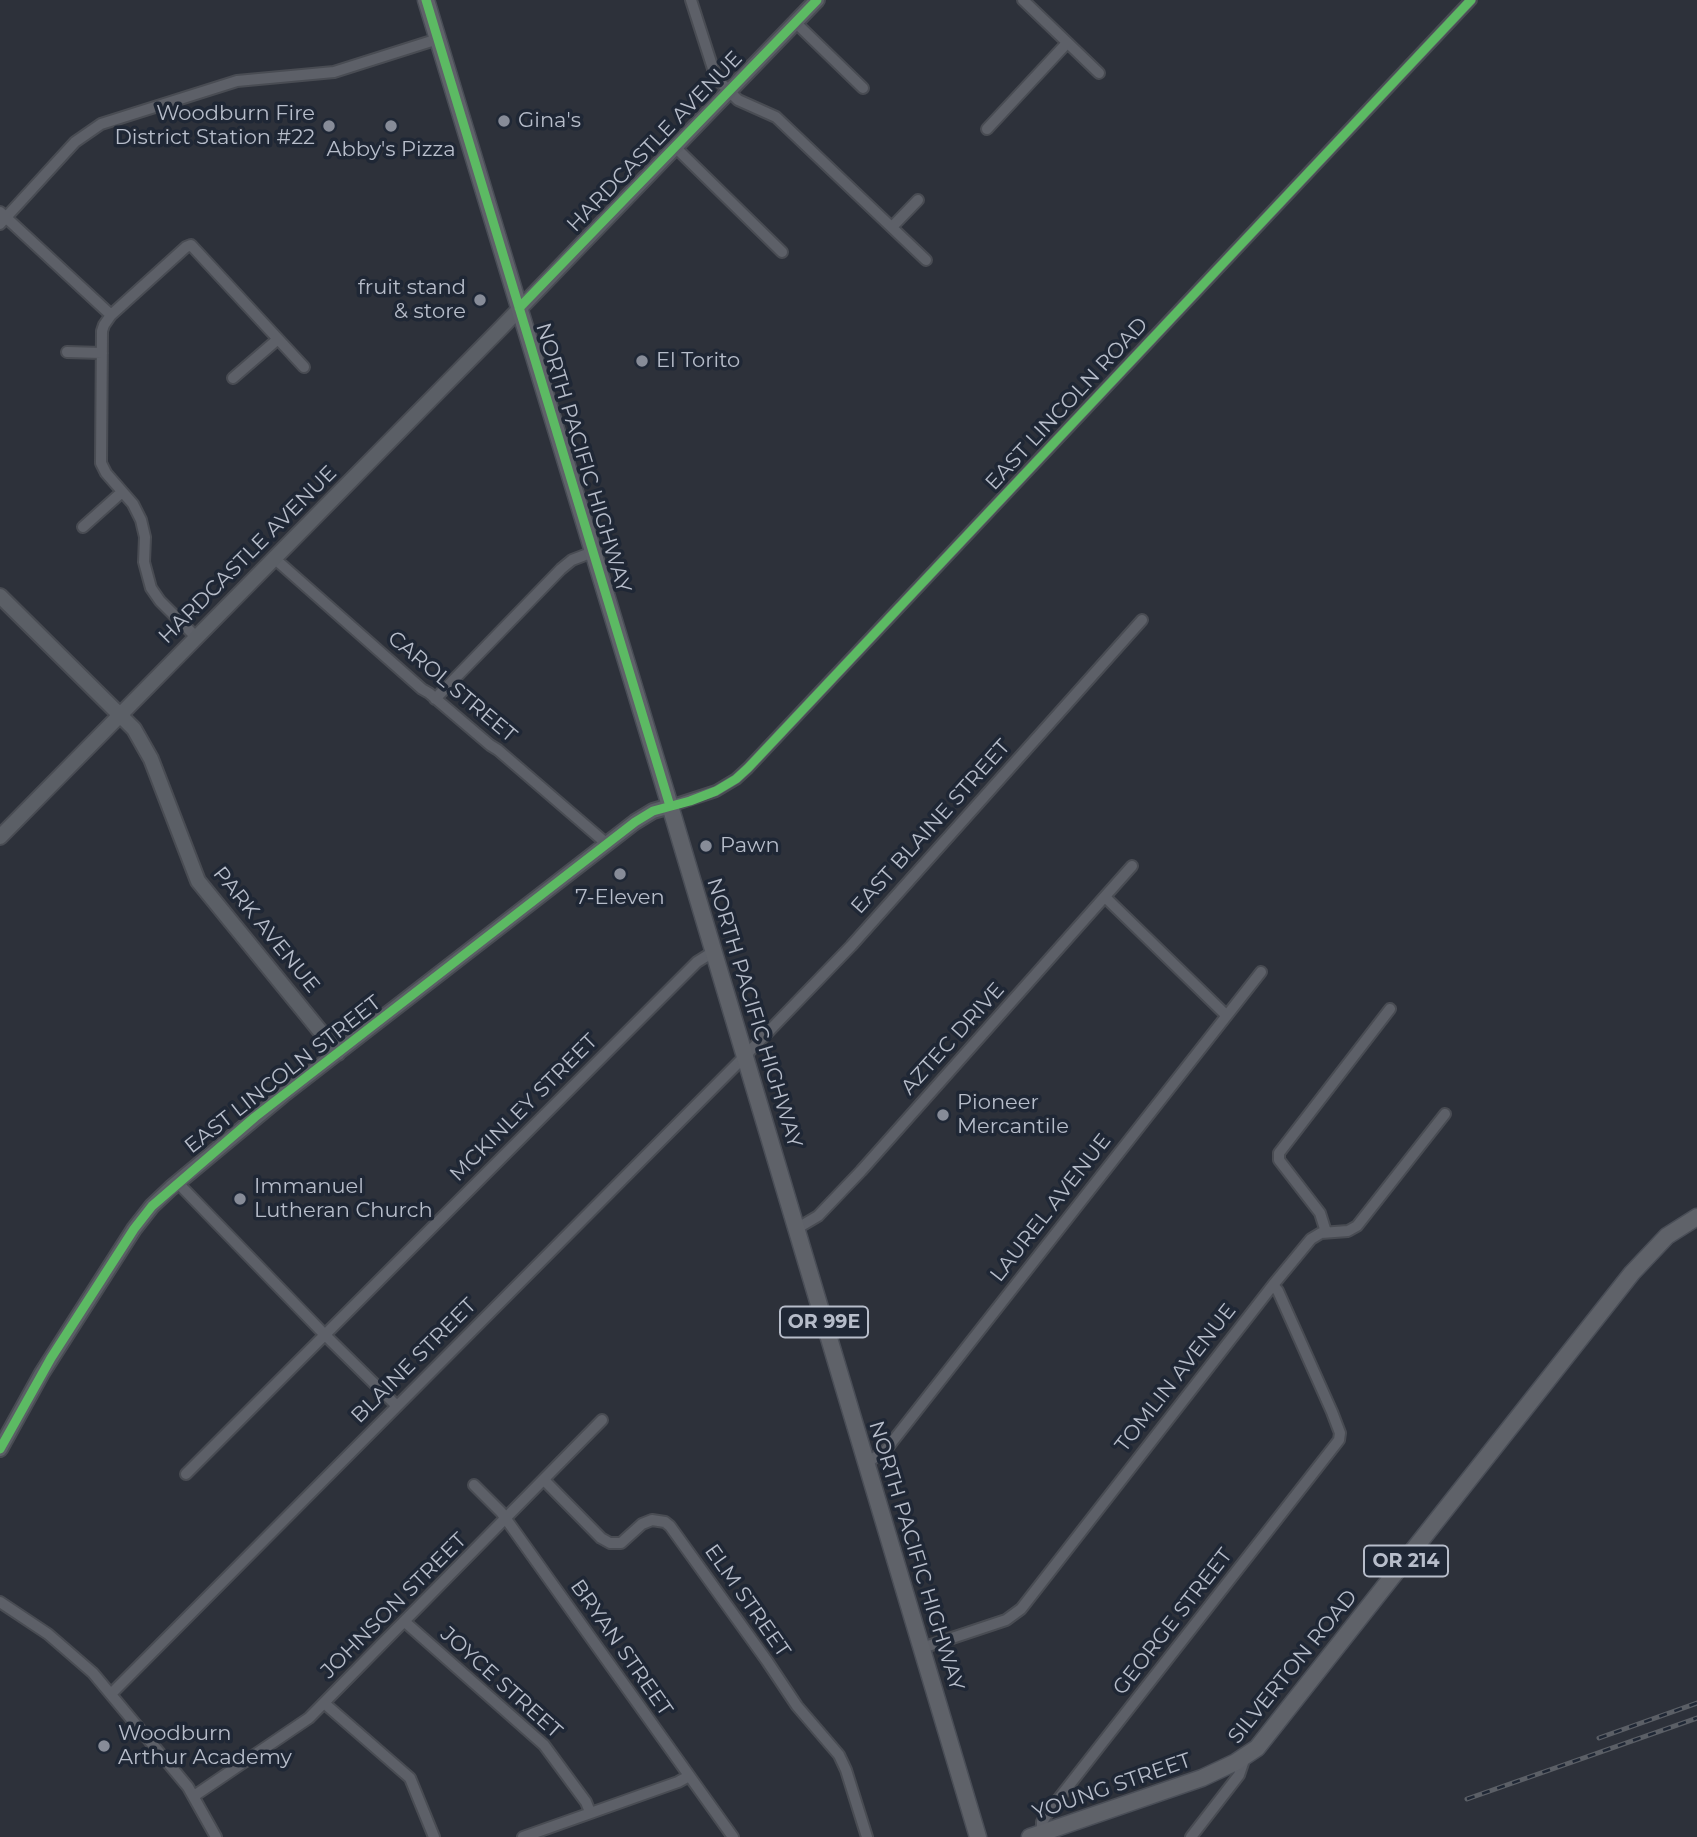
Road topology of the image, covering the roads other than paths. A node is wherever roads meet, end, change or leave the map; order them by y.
1 (426, 0) edge
2 (691, 0) edge
3 (817, 0) edge
4 (1023, 0) edge
5 (1471, 0) edge
6 (795, 22) junction
7 (438, 39) junction
8 (1067, 43) junction
9 (1099, 73) dead end
10 (863, 88) dead end
11 (729, 92) junction
12 (987, 129) dead end
13 (675, 147) junction
14 (918, 201) dead end
15 (2, 218) edge
16 (892, 227) junction
17 (782, 252) dead end
18 (926, 260) dead end
19 (520, 309) junction
20 (111, 315) junction
21 (278, 339) junction
22 (67, 352) dead end
23 (102, 353) junction
24 (304, 367) dead end
25 (233, 378) dead end
26 (122, 492) junction
27 (83, 527) dead end
28 (593, 552) junction
29 (274, 558) junction
30 (0, 596) edge
31 (1142, 620) dead end
32 (196, 637) junction
33 (435, 698) junction
34 (120, 714) junction
35 (670, 806) junction
36 (0, 837) edge
37 (607, 844) junction
38 (1132, 866) dead end
39 (1105, 897) junction
40 (713, 952) junction
41 (1261, 972) dead end
42 (1390, 1009) dead end
43 (1226, 1016) junction
44 (338, 1053) junction
45 (745, 1056) junction
46 (1445, 1114) dead end
47 (177, 1182) junction
48 (1697, 1217) edge
49 (796, 1229) junction
50 (1326, 1232) junction
51 (1273, 1285) junction
52 (324, 1335) junction
53 (397, 1406) junction
54 (602, 1420) dead end
55 (0, 1449) edge
56 (866, 1463) junction
57 (186, 1474) dead end
58 (545, 1481) junction
59 (474, 1485) dead end
60 (506, 1520) junction
61 (0, 1602) edge
62 (405, 1622) junction
63 (922, 1648) junction
64 (111, 1694) junction
65 (324, 1703) junction
66 (1245, 1757) junction
67 (689, 1776) junction
68 (194, 1796) junction
69 (590, 1812) junction
70 (1038, 1836) edge
71 (216, 1837) edge
72 (433, 1837) edge
73 (523, 1837) edge
74 (733, 1837) edge
75 (867, 1837) edge
76 (978, 1837) edge
77 (1191, 1837) edge

1 - 7 main road, NORTH PACIFIC HIGHWAY / OR 99E
2 - 11 street
3 - 6 street, HARDCASTLE AVENUE
4 - 8 street
5 - 35 street, EAST LINCOLN ROAD
6 - 10 street
6 - 11 street, HARDCASTLE AVENUE
7 - 15 street
7 - 19 main road, NORTH PACIFIC HIGHWAY / OR 99E
8 - 9 street
8 - 12 street
11 - 13 street, HARDCASTLE AVENUE
11 - 16 street
13 - 17 street
13 - 19 street, HARDCASTLE AVENUE
14 - 16 street
15 - 20 street
16 - 18 street
19 - 28 main road, NORTH PACIFIC HIGHWAY / OR 99E
19 - 29 street, HARDCASTLE AVENUE
20 - 21 street
20 - 23 street
21 - 24 street
21 - 25 street
22 - 23 street
23 - 26 street
26 - 27 street
26 - 32 street
28 - 33 street
28 - 35 main road, NORTH PACIFIC HIGHWAY / OR 99E
29 - 32 street, HARDCASTLE AVENUE
29 - 33 street, CAROL STREET
30 - 34 street, PARK AVENUE
31 - 45 street, EAST BLAINE STREET
32 - 34 street, HARDCASTLE AVENUE
33 - 37 street, CAROL STREET
34 - 36 street, HARDCASTLE AVENUE
34 - 44 street, PARK AVENUE
35 - 37 street, EAST LINCOLN STREET
35 - 40 main road, NORTH PACIFIC HIGHWAY / OR 99E
37 - 44 street, EAST LINCOLN STREET
38 - 39 street, AZTEC DRIVE
39 - 43 street
39 - 49 street, AZTEC DRIVE
40 - 45 main road, NORTH PACIFIC HIGHWAY / OR 99E
40 - 52 street, MCKINLEY STREET
41 - 43 street, LAUREL AVENUE
42 - 50 street
43 - 56 street, LAUREL AVENUE
44 - 47 street, EAST LINCOLN STREET
45 - 49 main road, NORTH PACIFIC HIGHWAY / OR 99E
45 - 53 street, BLAINE STREET
46 - 50 street, TOMLIN AVENUE
47 - 52 street
47 - 55 street, EAST LINCOLN STREET
48 - 66 main road, SILVERTON ROAD / OR 214
49 - 56 main road, NORTH PACIFIC HIGHWAY / OR 99E
50 - 51 street, TOMLIN AVENUE
51 - 63 street, TOMLIN AVENUE
51 - 70 street, GEORGE STREET
52 - 53 street
52 - 57 street, MCKINLEY STREET
53 - 64 street, BLAINE STREET
54 - 58 street, JOHNSON STREET
56 - 63 main road, NORTH PACIFIC HIGHWAY / OR 99E
58 - 60 street, JOHNSON STREET
58 - 75 street, ELM STREET
59 - 60 street, BRYAN STREET
60 - 62 street, JOHNSON STREET
60 - 67 street, BRYAN STREET
61 - 64 street
62 - 65 street, JOHNSON STREET
62 - 69 street, JOYCE STREET
63 - 76 main road, NORTH PACIFIC HIGHWAY / OR 99E
64 - 68 street
65 - 68 street, JOHNSON STREET
65 - 72 street
66 - 70 main road, YOUNG STREET / OR 214
66 - 77 street, SILVERTON ROAD
67 - 69 street
67 - 74 street, BRYAN STREET
68 - 71 street
69 - 73 street

